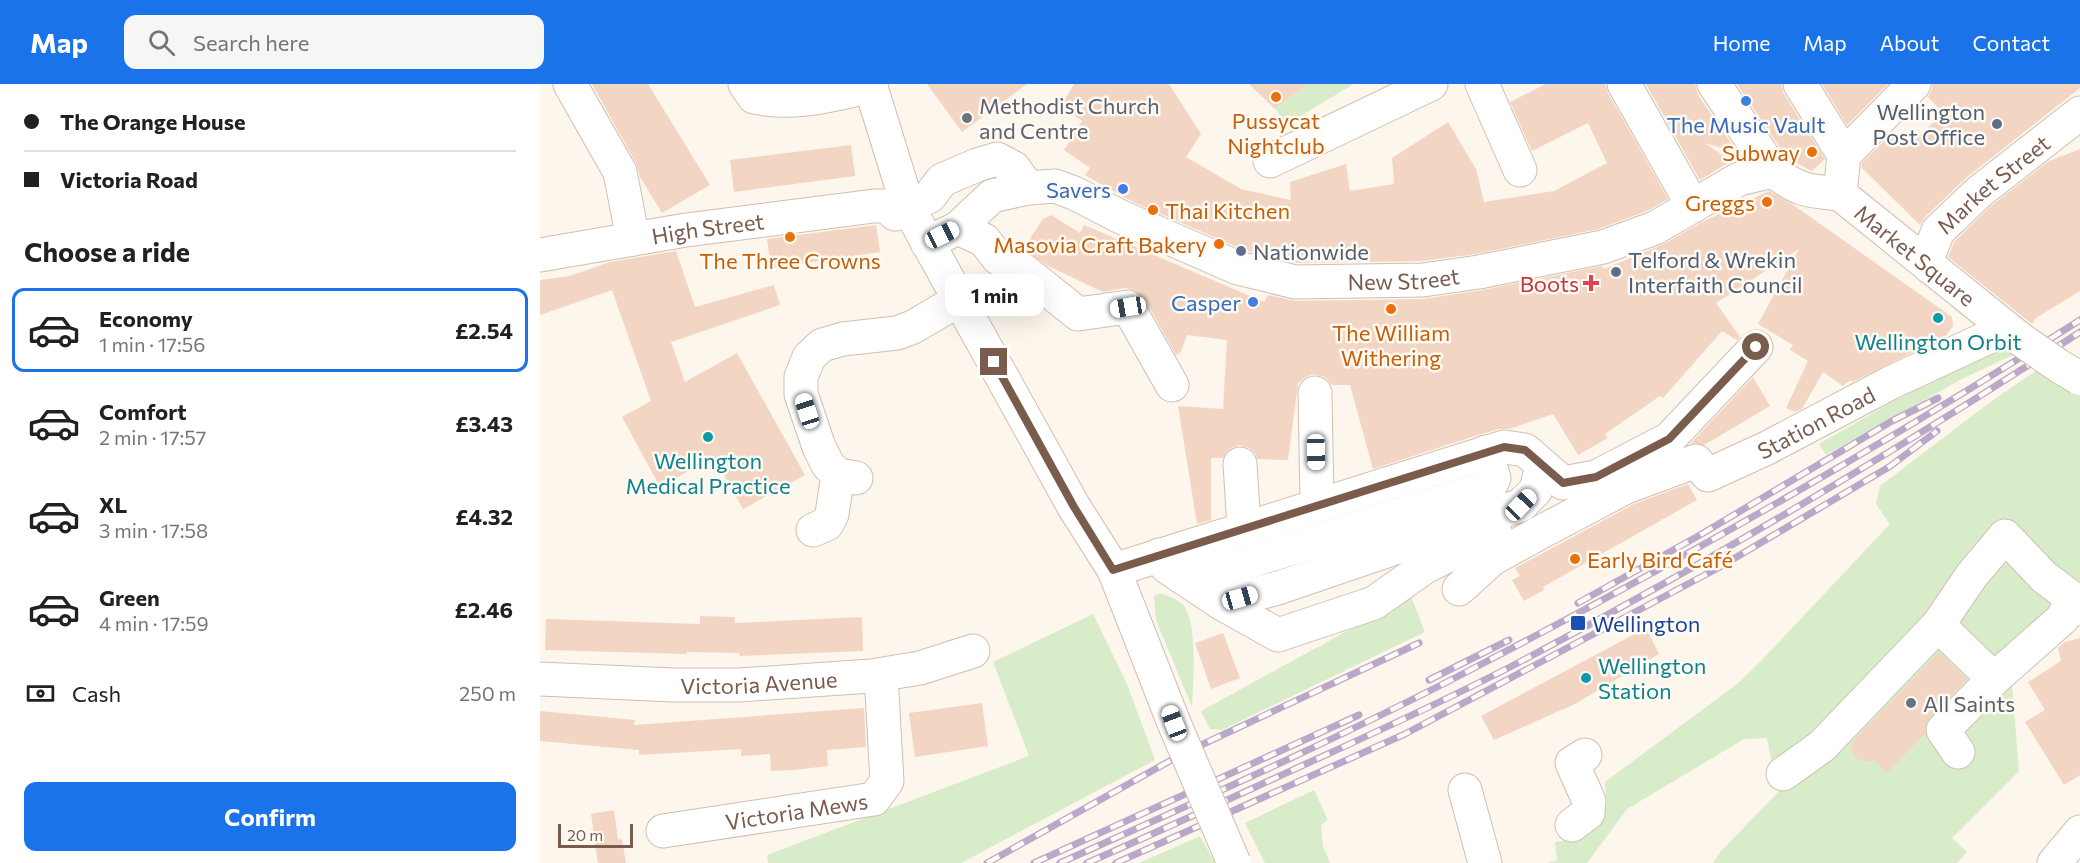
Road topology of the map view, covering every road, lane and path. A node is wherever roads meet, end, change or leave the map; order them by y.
1 (570, 84) edge
2 (745, 84) edge
3 (1431, 84) edge
4 (1482, 84) edge
5 (1624, 84) edge
6 (1714, 84) edge
7 (1800, 84) edge
8 (1914, 84) edge
9 (871, 85) edge
10 (804, 92) edge
11 (2080, 113) edge
12 (1844, 154) junction
13 (1270, 161) dead end
14 (1520, 170) dead end
15 (1773, 171) junction
16 (1028, 188) junction
17 (1840, 194) junction
18 (1693, 206) junction
19 (908, 207) junction
20 (957, 228) junction
21 (633, 239) junction
22 (927, 243) junction
23 (540, 255) edge
24 (1930, 267) junction
25 (959, 300) junction
26 (2013, 334) junction
27 (1756, 347) dead end
28 (2080, 378) edge
29 (1173, 385) dead end
30 (1315, 393) dead end
31 (1486, 452) junction
32 (1240, 464) dead end
33 (1539, 478) junction
34 (1317, 504) junction
35 (1244, 527) junction
36 (813, 530) dead end
37 (1170, 566) junction
38 (1113, 570) junction
39 (1459, 589) dead end
40 (1221, 603) junction
41 (2076, 604) edge
42 (1938, 625) junction
43 (973, 651) dead end
44 (880, 675) junction
45 (540, 679) edge
46 (1994, 679) junction
47 (1958, 752) dead end
48 (1578, 759) dead end
49 (1784, 774) dead end
50 (1465, 790) dead end
51 (1572, 825) dead end
52 (663, 831) dead end
53 (2080, 832) edge
54 (1233, 863) edge
55 (1485, 863) edge
56 (2054, 863) edge

1 - 21 street
2 - 10 street
3 - 13 street
4 - 14 street
5 - 18 street
6 - 15 street
7 - 12 street
8 - 12 street
9 - 10 street
9 - 19 street
11 - 24 street, Market Street
12 - 17 street, Market Square
15 - 17 street, Market Square
15 - 18 street, New Street
16 - 18 street, New Street
16 - 19 street
16 - 20 street, New Street
17 - 24 street, Market Square
19 - 21 street, High Street
19 - 22 street
20 - 22 street
20 - 29 street
21 - 23 street, High Street
22 - 25 street
24 - 26 street, Market Square
25 - 36 street
25 - 38 street
26 - 28 street, Market Square, bridge
26 - 39 street, Station Road
27 - 33 street
30 - 34 street
31 - 33 street
31 - 34 street
31 - 37 street
32 - 35 street
33 - 40 street
33 - 40 street
34 - 35 street
35 - 37 street
37 - 38 street
37 - 40 street
38 - 54 street, bridge
41 - 42 street
41 - 46 street
42 - 46 street
42 - 49 street
43 - 44 street, Victoria Avenue
44 - 45 street, Victoria Avenue
44 - 52 street, Victoria Mews
46 - 47 street
48 - 51 street
50 - 55 street
53 - 56 street

